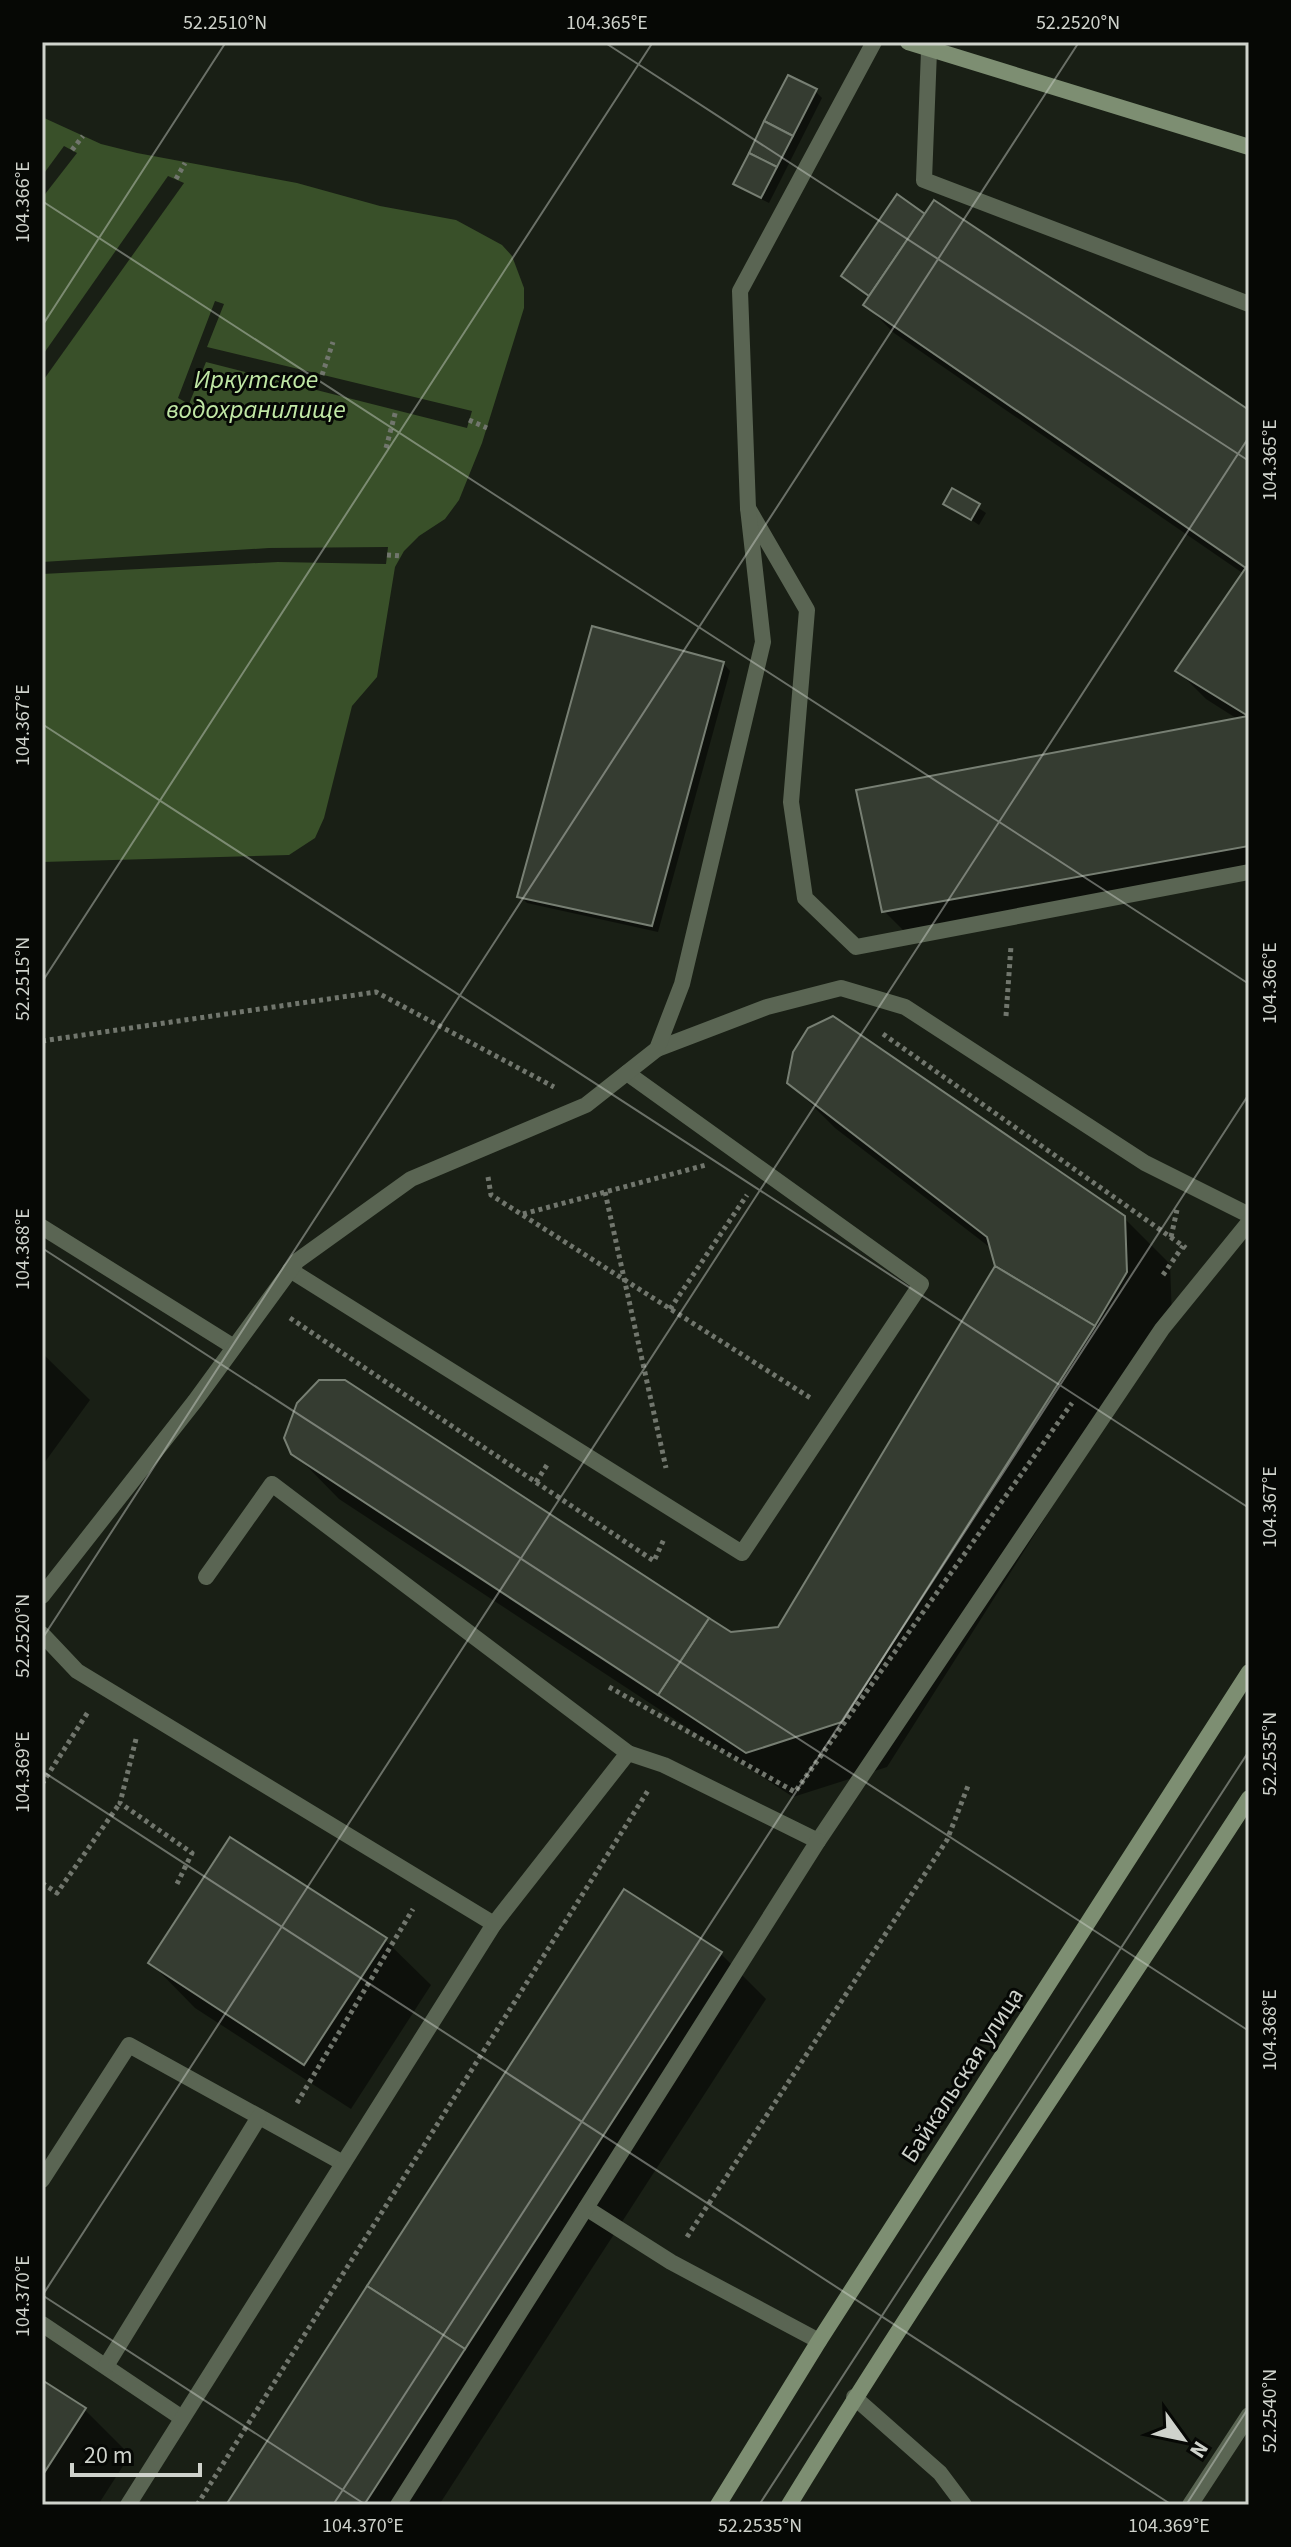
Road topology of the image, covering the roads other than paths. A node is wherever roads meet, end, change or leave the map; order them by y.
1 (874, 42) edge
2 (908, 42) edge
3 (929, 51) junction
4 (1249, 147) edge
5 (1249, 304) edge
6 (748, 508) junction
7 (1249, 872) edge
8 (657, 1049) junction
9 (627, 1073) junction
10 (1249, 1215) edge
11 (1249, 1222) edge
12 (42, 1227) edge
13 (290, 1270) junction
14 (234, 1347) junction
15 (206, 1577) dead end
16 (42, 1596) edge
17 (42, 1634) edge
18 (1249, 1672) edge
19 (628, 1753) junction
20 (1249, 1798) edge
21 (818, 1841) junction
22 (494, 1924) junction
23 (259, 2117) junction
24 (343, 2163) junction
25 (42, 2180) edge
26 (586, 2208) junction
27 (42, 2324) edge
28 (819, 2341) junction
29 (106, 2366) junction
30 (854, 2397) junction
31 (182, 2418) junction
32 (1247, 2422) edge
33 (128, 2505) edge
34 (398, 2505) edge
35 (718, 2505) edge
36 (789, 2505) edge
37 (964, 2505) edge
38 (1190, 2505) edge

1 - 6 street
2 - 3 main road
3 - 4 main road
3 - 5 street
6 - 7 street
6 - 8 street
8 - 9 street
8 - 10 street
9 - 13 street
9 - 13 street
11 - 21 street
12 - 14 street
13 - 14 street
14 - 16 street
15 - 19 street
17 - 22 street
18 - 28 main road, Байкальская улица
19 - 21 street
19 - 22 street
20 - 30 main road
21 - 26 street
22 - 24 street
23 - 24 street
23 - 25 street
23 - 29 street
24 - 31 street
26 - 28 street
26 - 34 street
27 - 29 street
28 - 35 main road, Байкальская улица
29 - 31 street
30 - 36 main road
30 - 37 street
31 - 33 street
32 - 38 street

